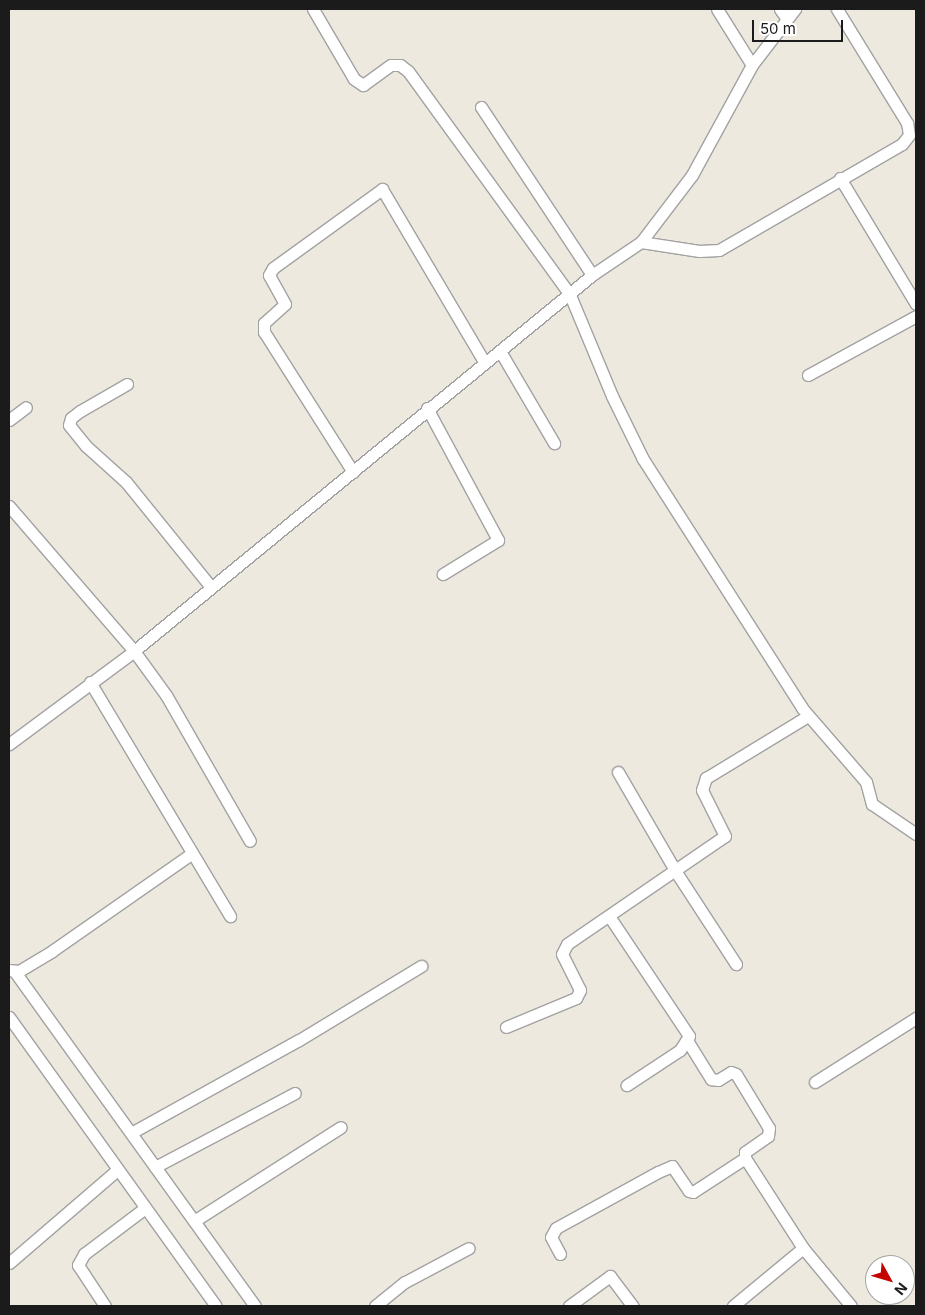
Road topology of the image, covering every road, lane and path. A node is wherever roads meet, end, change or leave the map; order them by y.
1 (313, 9) edge
2 (717, 9) edge
3 (780, 9) edge
4 (795, 9) edge
5 (837, 9) edge
6 (787, 19) junction
7 (752, 66) junction
8 (481, 107) dead end
9 (840, 178) junction
10 (641, 242) junction
11 (592, 275) junction
12 (570, 295) junction
13 (916, 304) edge
14 (916, 316) edge
15 (500, 350) junction
16 (485, 363) junction
17 (808, 376) dead end
18 (126, 384) dead end
19 (26, 407) dead end
20 (427, 408) junction
21 (9, 420) edge
22 (554, 443) dead end
23 (353, 472) junction
24 (9, 506) edge
25 (443, 574) dead end
26 (211, 587) junction
27 (134, 651) junction
28 (90, 682) junction
29 (808, 716) junction
30 (9, 744) edge
31 (618, 772) dead end
32 (916, 834) edge
33 (250, 841) dead end
34 (192, 854) junction
35 (676, 872) junction
36 (230, 916) dead end
37 (609, 916) junction
38 (736, 964) dead end
39 (421, 966) dead end
40 (12, 971) edge
41 (9, 1017) edge
42 (916, 1018) edge
43 (506, 1027) dead end
44 (688, 1042) junction
45 (815, 1082) dead end
46 (627, 1085) dead end
47 (295, 1093) dead end
48 (341, 1127) dead end
49 (131, 1133) junction
50 (745, 1158) junction
51 (155, 1167) junction
52 (117, 1170) junction
53 (145, 1208) junction
54 (194, 1221) junction
55 (469, 1248) dead end
56 (802, 1248) junction
57 (560, 1254) dead end
58 (9, 1263) edge
59 (103, 1306) edge
60 (216, 1306) edge
61 (255, 1306) edge
62 (375, 1306) edge
63 (568, 1306) edge
64 (633, 1306) edge
65 (733, 1306) edge
66 (851, 1306) edge

1 - 12 street
2 - 7 street
3 - 6 street
4 - 6 street
5 - 9 street
6 - 7 street
7 - 10 street
8 - 11 street
9 - 10 street
9 - 13 street
10 - 11 street
11 - 12 street
12 - 15 street
12 - 29 street
14 - 17 street
15 - 16 street
15 - 22 street
16 - 20 street
16 - 23 street
18 - 26 street
19 - 21 street
20 - 23 street
20 - 25 street
23 - 26 street
24 - 27 street
26 - 27 street
27 - 28 street
27 - 33 street
28 - 30 street
28 - 34 street
29 - 32 street
29 - 35 street
31 - 35 street
34 - 36 street
34 - 40 street
35 - 37 street
35 - 38 street
37 - 43 street
37 - 44 street
39 - 49 street
40 - 49 street
41 - 52 street
42 - 45 street
44 - 46 street
44 - 50 street
47 - 51 street
48 - 54 street
49 - 51 street
50 - 56 street
50 - 57 street
51 - 54 street
52 - 53 street
52 - 58 street
53 - 59 street
53 - 60 street
54 - 61 street
55 - 62 street
56 - 65 street
56 - 66 street
63 - 64 street

